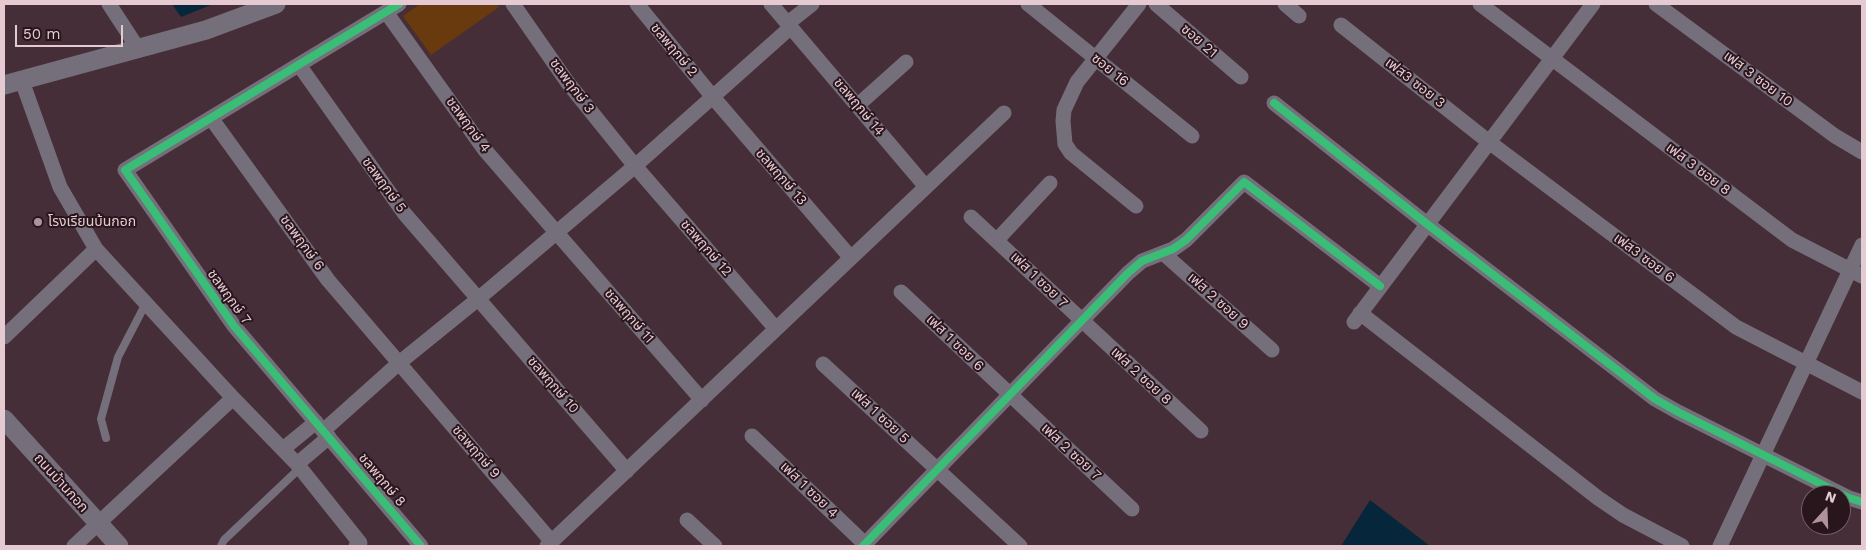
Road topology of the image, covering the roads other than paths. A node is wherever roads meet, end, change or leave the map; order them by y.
1 (109, 4) edge
2 (276, 4) edge
3 (513, 4) edge
4 (637, 4) edge
5 (772, 4) edge
6 (812, 4) edge
7 (1028, 4) edge
8 (1139, 4) edge
9 (1156, 4) edge
10 (1285, 4) edge
11 (1480, 4) edge
12 (1593, 4) edge
13 (1656, 4) edge
14 (393, 8) edge
15 (1299, 16) dead end
16 (790, 25) junction
17 (1341, 25) dead end
18 (140, 50) junction
19 (1096, 58) junction
20 (1552, 59) junction
21 (906, 62) dead end
22 (299, 65) junction
23 (1241, 78) dead end
24 (13, 83) edge
25 (712, 96) junction
26 (1274, 103) dead end
27 (858, 105) junction
28 (1004, 113) dead end
29 (211, 118) junction
30 (1192, 136) dead end
31 (1489, 142) junction
32 (1862, 152) edge
33 (635, 166) junction
34 (1050, 183) dead end
35 (926, 187) junction
36 (1136, 206) dead end
37 (971, 217) dead end
38 (1427, 224) junction
39 (557, 233) junction
40 (997, 240) junction
41 (1862, 245) edge
42 (96, 249) junction
43 (1163, 253) junction
44 (851, 258) junction
45 (1856, 274) edge
46 (1380, 286) junction
47 (901, 292) dead end
48 (478, 299) junction
49 (146, 303) junction
50 (1081, 320) junction
51 (776, 329) junction
52 (4, 337) edge
53 (1272, 350) dead end
54 (1807, 362) junction
55 (399, 363) junction
56 (823, 364) dead end
57 (1862, 392) edge
58 (1009, 394) junction
59 (232, 398) junction
60 (702, 400) junction
61 (4, 419) edge
62 (323, 430) junction
63 (1201, 431) dead end
64 (752, 436) dead end
65 (106, 438) dead end
66 (283, 449) junction
67 (1764, 454) junction
68 (298, 466) junction
69 (937, 469) junction
70 (627, 471) junction
71 (1862, 502) edge
72 (1132, 509) dead end
73 (687, 520) dead end
74 (98, 524) junction
75 (550, 544) edge
76 (359, 545) edge
77 (74, 546) edge
78 (119, 546) edge
79 (221, 546) edge
80 (421, 546) edge
81 (715, 546) edge
82 (865, 546) edge
83 (1020, 546) edge
84 (1682, 546) edge
85 (1720, 546) edge

1 - 18 street
2 - 18 street
3 - 33 street, ชลพฤกษ์ 3
4 - 25 street, ชลพฤกษ์ 2
5 - 16 street, ชลพฤกษ์ 14
6 - 16 street
7 - 19 street, ซอย 16
8 - 19 street
9 - 23 street, ซอย 21
10 - 15 street
11 - 20 street, เฟส 3 ซอย 8
12 - 20 street
13 - 32 street, เฟส 3 ซอย 10
14 - 22 street
14 - 39 street, ชลพฤกษ์ 4
16 - 25 street
16 - 27 street, ชลพฤกษ์ 14
17 - 31 street, เฟส3 ซอย 3
18 - 24 street
19 - 30 street, ซอย 16
19 - 36 street
20 - 31 street
20 - 45 street, เฟส 3 ซอย 8
21 - 27 street
22 - 29 street
22 - 48 street, ชลพฤกษ์ 5
24 - 42 street
25 - 33 street
25 - 44 street, ชลพฤกษ์ 13
26 - 38 street
27 - 35 street, ชลพฤกษ์ 14
28 - 35 street
29 - 55 street, ชลพฤกษ์ 6
29 - 62 street, ชลพฤกษ์ 7
31 - 38 street
31 - 54 street, เฟส3 ซอย 6
33 - 39 street
33 - 51 street, ชลพฤกษ์ 12
34 - 40 street
35 - 44 street
37 - 40 street, เฟส 1 ซอย 7
38 - 46 street
38 - 67 street
39 - 48 street
39 - 60 street, ชลพฤกษ์ 11
40 - 50 street, เฟส 1 ซอย 7
41 - 45 street
42 - 49 street
42 - 52 street
43 - 46 street
43 - 50 street
43 - 53 street, เฟส 2 ซอย 9
44 - 51 street
45 - 54 street
46 - 84 street
47 - 58 street, เฟส 1 ซอย 6
48 - 55 street
48 - 70 street, ชลพฤกษ์ 10
49 - 59 street
49 - 65 lane
50 - 58 street
50 - 63 street, เฟส 2 ซอย 8
51 - 60 street
54 - 57 street, เฟส3 ซอย 6
54 - 67 street
55 - 62 street
55 - 75 street, ชลพฤกษ์ 9
56 - 69 street, เฟส 1 ซอย 5
58 - 69 street
58 - 72 street, เฟส 2 ซอย 7
59 - 66 street
59 - 74 street
60 - 70 street
61 - 74 street, ถนนบ้านกอก
62 - 66 street
62 - 68 street
62 - 80 street, ชลพฤกษ์ 8
64 - 82 street, เฟส 1 ซอย 4
66 - 68 street
67 - 71 street
67 - 85 street
68 - 76 street
68 - 79 lane
69 - 82 street
69 - 83 street, เฟส 1 ซอย 5
70 - 75 street
73 - 81 street
74 - 77 street
74 - 78 street, ถนนบ้านกอก

